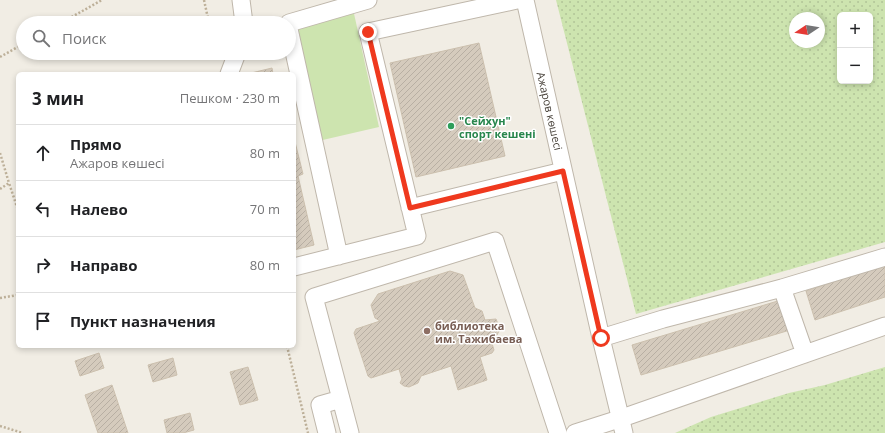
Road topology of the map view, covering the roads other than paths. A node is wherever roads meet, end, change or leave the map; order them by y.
1 (241, 0) edge
2 (368, 0) edge
3 (517, 0) edge
4 (525, 0) edge
5 (243, 16) edge
6 (296, 21) edge
7 (235, 60) edge
8 (296, 60) edge
9 (231, 72) edge
10 (563, 171) junction
11 (410, 208) junction
12 (339, 256) junction
13 (885, 257) edge
14 (296, 267) edge
15 (782, 288) junction
16 (885, 326) edge
17 (601, 338) junction
18 (805, 354) junction
19 (341, 399) junction
20 (623, 426) edge
21 (328, 433) edge
22 (350, 433) edge
23 (558, 433) edge
24 (575, 433) edge

1 - 5 street
2 - 6 street
3 - 11 street
4 - 10 street, Ажаров көшесі
7 - 9 street
8 - 12 street
10 - 11 street
10 - 17 street, Ажаров көшесі
11 - 12 street
12 - 14 street
13 - 15 street
15 - 17 street
15 - 18 street
16 - 18 street
17 - 20 street, Ажаров көшесі
18 - 20 street
19 - 21 street
19 - 22 street
19 - 23 street
20 - 24 street

